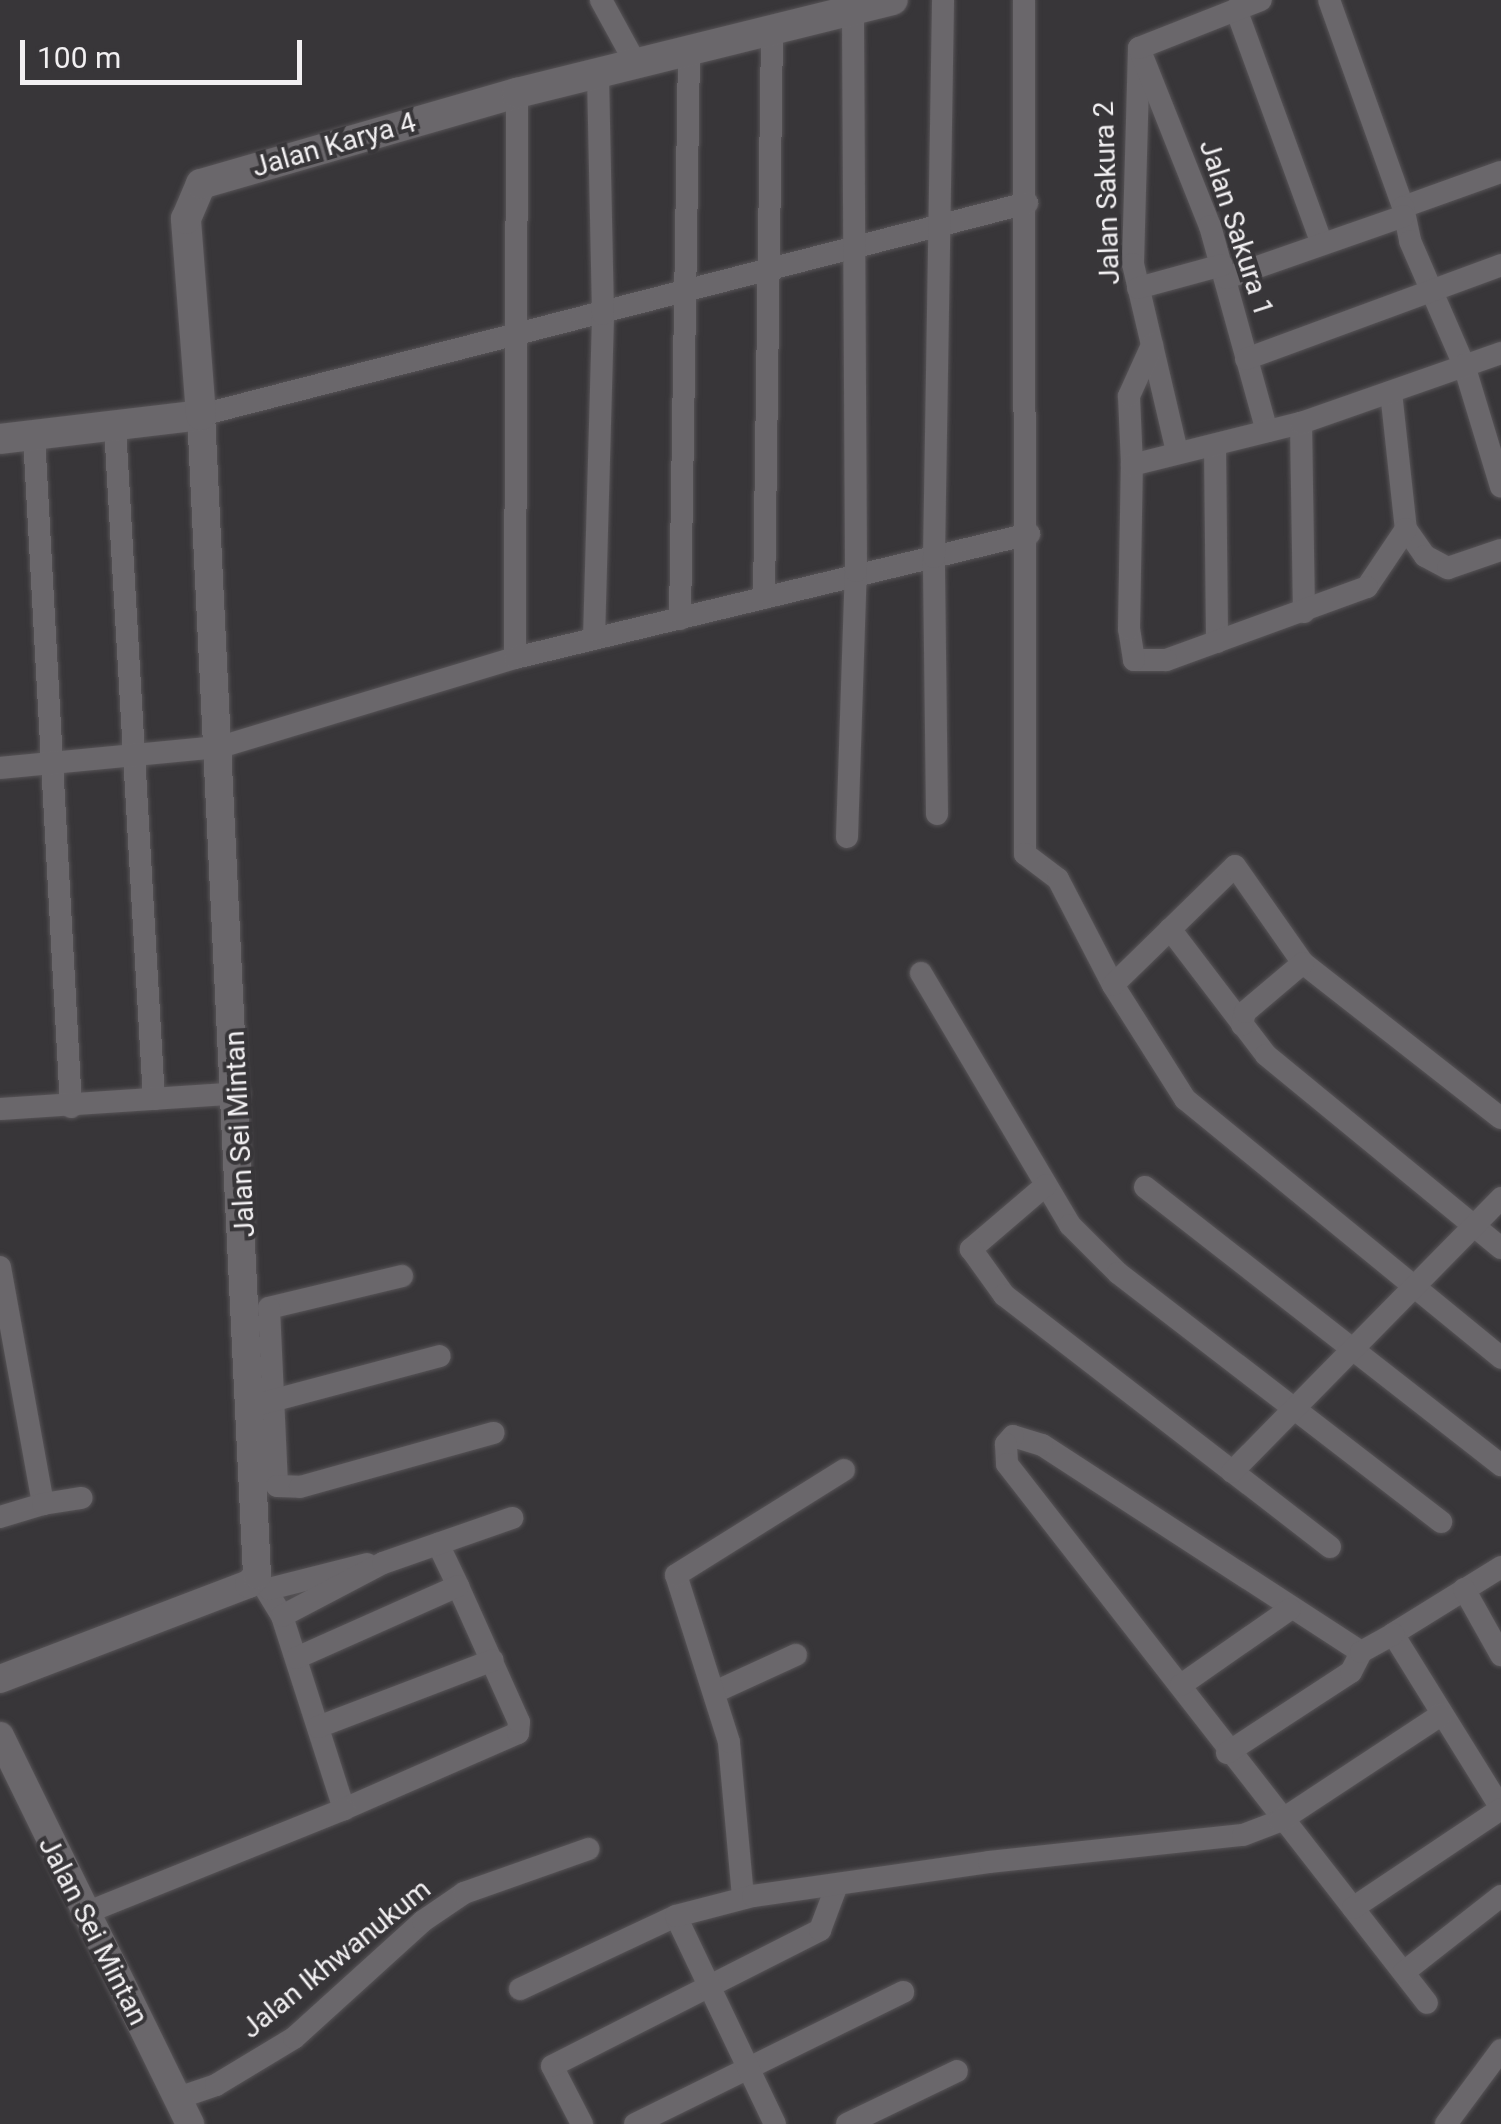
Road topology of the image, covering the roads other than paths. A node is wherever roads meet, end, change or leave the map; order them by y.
1 (601, 0) edge
2 (893, 0) edge
3 (944, 0) edge
4 (1024, 0) edge
5 (1261, 0) edge
6 (1330, 0) edge
7 (853, 9) junction
8 (1236, 9) junction
9 (772, 32) junction
10 (1139, 48) junction
11 (690, 51) junction
12 (636, 64) junction
13 (598, 75) junction
14 (516, 93) junction
15 (1501, 172) edge
16 (1027, 203) junction
17 (1403, 212) junction
18 (944, 229) junction
19 (1322, 244) junction
20 (858, 250) junction
21 (1501, 265) edge
22 (1224, 271) junction
23 (773, 272) junction
24 (1138, 288) junction
25 (1432, 288) junction
26 (688, 293) junction
27 (603, 314) junction
28 (517, 336) junction
29 (1152, 345) junction
30 (1501, 353) edge
31 (1246, 359) junction
32 (1464, 365) junction
33 (1390, 392) junction
34 (201, 415) junction
35 (1301, 422) junction
36 (116, 427) junction
37 (1267, 431) junction
38 (34, 436) junction
39 (0, 439) edge
40 (1215, 445) junction
41 (1177, 452) junction
42 (1132, 466) junction
43 (1501, 487) edge
44 (1406, 529) junction
45 (1029, 534) junction
46 (1501, 550) edge
47 (934, 557) junction
48 (856, 571) junction
49 (764, 598) junction
50 (1304, 612) junction
51 (680, 619) junction
52 (594, 640) junction
53 (1217, 642) junction
54 (515, 658) junction
55 (220, 747) junction
56 (139, 754) junction
57 (55, 762) junction
58 (0, 768) edge
59 (937, 814) dead end
60 (846, 837) dead end
61 (1170, 929) junction
62 (1303, 963) junction
63 (921, 973) dead end
64 (1113, 985) junction
65 (1242, 1025) junction
66 (238, 1093) junction
67 (154, 1100) junction
68 (71, 1107) junction
69 (0, 1109) edge
70 (1501, 1118) edge
71 (1046, 1185) junction
72 (1145, 1187) dead end
73 (1501, 1198) edge
74 (1472, 1225) junction
75 (1501, 1248) edge
76 (0, 1267) edge
77 (402, 1276) dead end
78 (1410, 1284) junction
79 (1351, 1348) junction
80 (440, 1356) dead end
81 (1501, 1358) edge
82 (262, 1404) junction
83 (1292, 1411) junction
84 (494, 1433) dead end
85 (1501, 1465) edge
86 (844, 1470) dead end
87 (1232, 1472) junction
88 (82, 1498) dead end
89 (43, 1504) junction
90 (0, 1517) edge
91 (512, 1518) dead end
92 (1441, 1522) dead end
93 (438, 1544) junction
94 (1330, 1547) dead end
95 (383, 1563) junction
96 (1501, 1567) edge
97 (263, 1582) junction
98 (458, 1586) junction
99 (1464, 1589) junction
100 (1290, 1609) junction
101 (282, 1616) junction
102 (1393, 1634) junction
103 (1361, 1652) junction
104 (796, 1655) dead end
105 (1501, 1656) edge
106 (296, 1658) junction
107 (493, 1660) junction
108 (0, 1679) edge
109 (1180, 1685) junction
110 (715, 1692) junction
111 (1440, 1715) junction
112 (318, 1727) junction
113 (0, 1736) edge
114 (1228, 1753) junction
115 (344, 1809) junction
116 (1501, 1809) edge
117 (1280, 1821) junction
118 (588, 1849) dead end
119 (838, 1885) junction
120 (1501, 1896) edge
121 (743, 1898) junction
122 (1353, 1908) junction
123 (83, 1914) junction
124 (676, 1916) junction
125 (1404, 1972) junction
126 (708, 1985) junction
127 (520, 1988) dead end
128 (903, 1992) dead end
129 (1428, 2003) dead end
130 (1501, 2050) edge
131 (747, 2066) junction
132 (957, 2071) dead end
133 (178, 2098) junction
134 (190, 2124) edge
135 (582, 2124) edge
136 (635, 2124) edge
137 (775, 2124) edge
138 (847, 2124) edge
139 (1446, 2124) edge

1 - 12 street
2 - 7 main road, Jalan Karya 4
3 - 18 street
4 - 16 street
5 - 8 street
6 - 17 street
7 - 9 main road, Jalan Karya 4
7 - 20 street
8 - 10 street
8 - 19 street
9 - 11 main road, Jalan Karya 4
9 - 23 street
10 - 22 street, Jalan Sakura 1
10 - 24 street, Jalan Sakura 2
11 - 12 main road, Jalan Karya 4
11 - 26 street
12 - 13 main road, Jalan Karya 4
13 - 14 main road, Jalan Karya 4
13 - 27 street
14 - 28 street
14 - 34 main road, Jalan Karya 4
15 - 17 street
16 - 18 street
16 - 45 street
17 - 19 street
17 - 25 street
18 - 20 street
18 - 47 street
19 - 22 street
20 - 23 street
20 - 48 street
21 - 25 street
22 - 24 street
22 - 31 street, Jalan Sakura 1
23 - 26 street
23 - 49 street
24 - 29 street, Jalan Sakura 2
25 - 31 street
25 - 32 street
26 - 27 street
26 - 51 street
27 - 28 street
27 - 52 street
28 - 34 street
28 - 54 street
29 - 41 street, Jalan Sakura 2
29 - 42 street
30 - 32 street
31 - 37 street, Jalan Sakura 1
32 - 33 street
32 - 43 street
33 - 35 street
33 - 44 street
34 - 36 main road
34 - 55 street, Jalan Sei Mintan
35 - 37 street
35 - 50 street
36 - 38 main road
36 - 56 street
37 - 40 street
38 - 39 main road
38 - 57 street
40 - 41 street
40 - 53 street
41 - 42 street
42 - 53 street
44 - 46 street
44 - 50 street
45 - 47 street
45 - 64 street
47 - 48 street
47 - 59 street
48 - 49 street
48 - 60 street
49 - 51 street
50 - 53 street
51 - 52 street
52 - 54 street
54 - 55 street
55 - 56 street
55 - 66 street, Jalan Sei Mintan
56 - 57 street
56 - 67 street
57 - 58 street
57 - 68 street
61 - 62 street
61 - 64 street
61 - 65 street
62 - 65 street
62 - 70 street
63 - 71 street
64 - 78 street
65 - 74 street
66 - 67 street
66 - 82 street, Jalan Sei Mintan
67 - 68 street
68 - 69 street
71 - 83 street
71 - 87 street
72 - 79 street
73 - 74 street
74 - 75 street
74 - 78 street
76 - 89 street
77 - 82 street
78 - 79 street
78 - 81 street
79 - 83 street
79 - 85 street
80 - 82 street
82 - 84 street
82 - 97 street, Jalan Sei Mintan
83 - 87 street
83 - 92 street
86 - 110 street
87 - 94 street
88 - 89 street
89 - 90 street
91 - 93 street
93 - 95 street
93 - 98 street
95 - 97 street
95 - 101 street
96 - 99 street
97 - 101 street
97 - 108 street
98 - 106 street
98 - 107 street
99 - 102 street
99 - 105 street
100 - 103 street
100 - 109 street
100 - 109 street
101 - 106 street
102 - 103 street
102 - 111 street
103 - 114 street
104 - 110 street
106 - 112 street
107 - 112 street
107 - 115 street
109 - 114 street
110 - 121 street
111 - 116 street
111 - 117 street
112 - 115 street
113 - 123 street, Jalan Sei Mintan
114 - 117 street
115 - 123 street
116 - 122 street
117 - 119 street
117 - 122 street
118 - 133 street, Jalan Ikhwanukum
119 - 121 street
119 - 126 street
120 - 125 street
121 - 124 street
122 - 125 street
123 - 133 street, Jalan Sei Mintan
124 - 126 street
124 - 127 street
125 - 129 street
126 - 131 street
126 - 135 street
128 - 131 street
130 - 139 street
131 - 136 street
131 - 137 street
132 - 138 street
133 - 134 street, Jalan Sei Mintan

